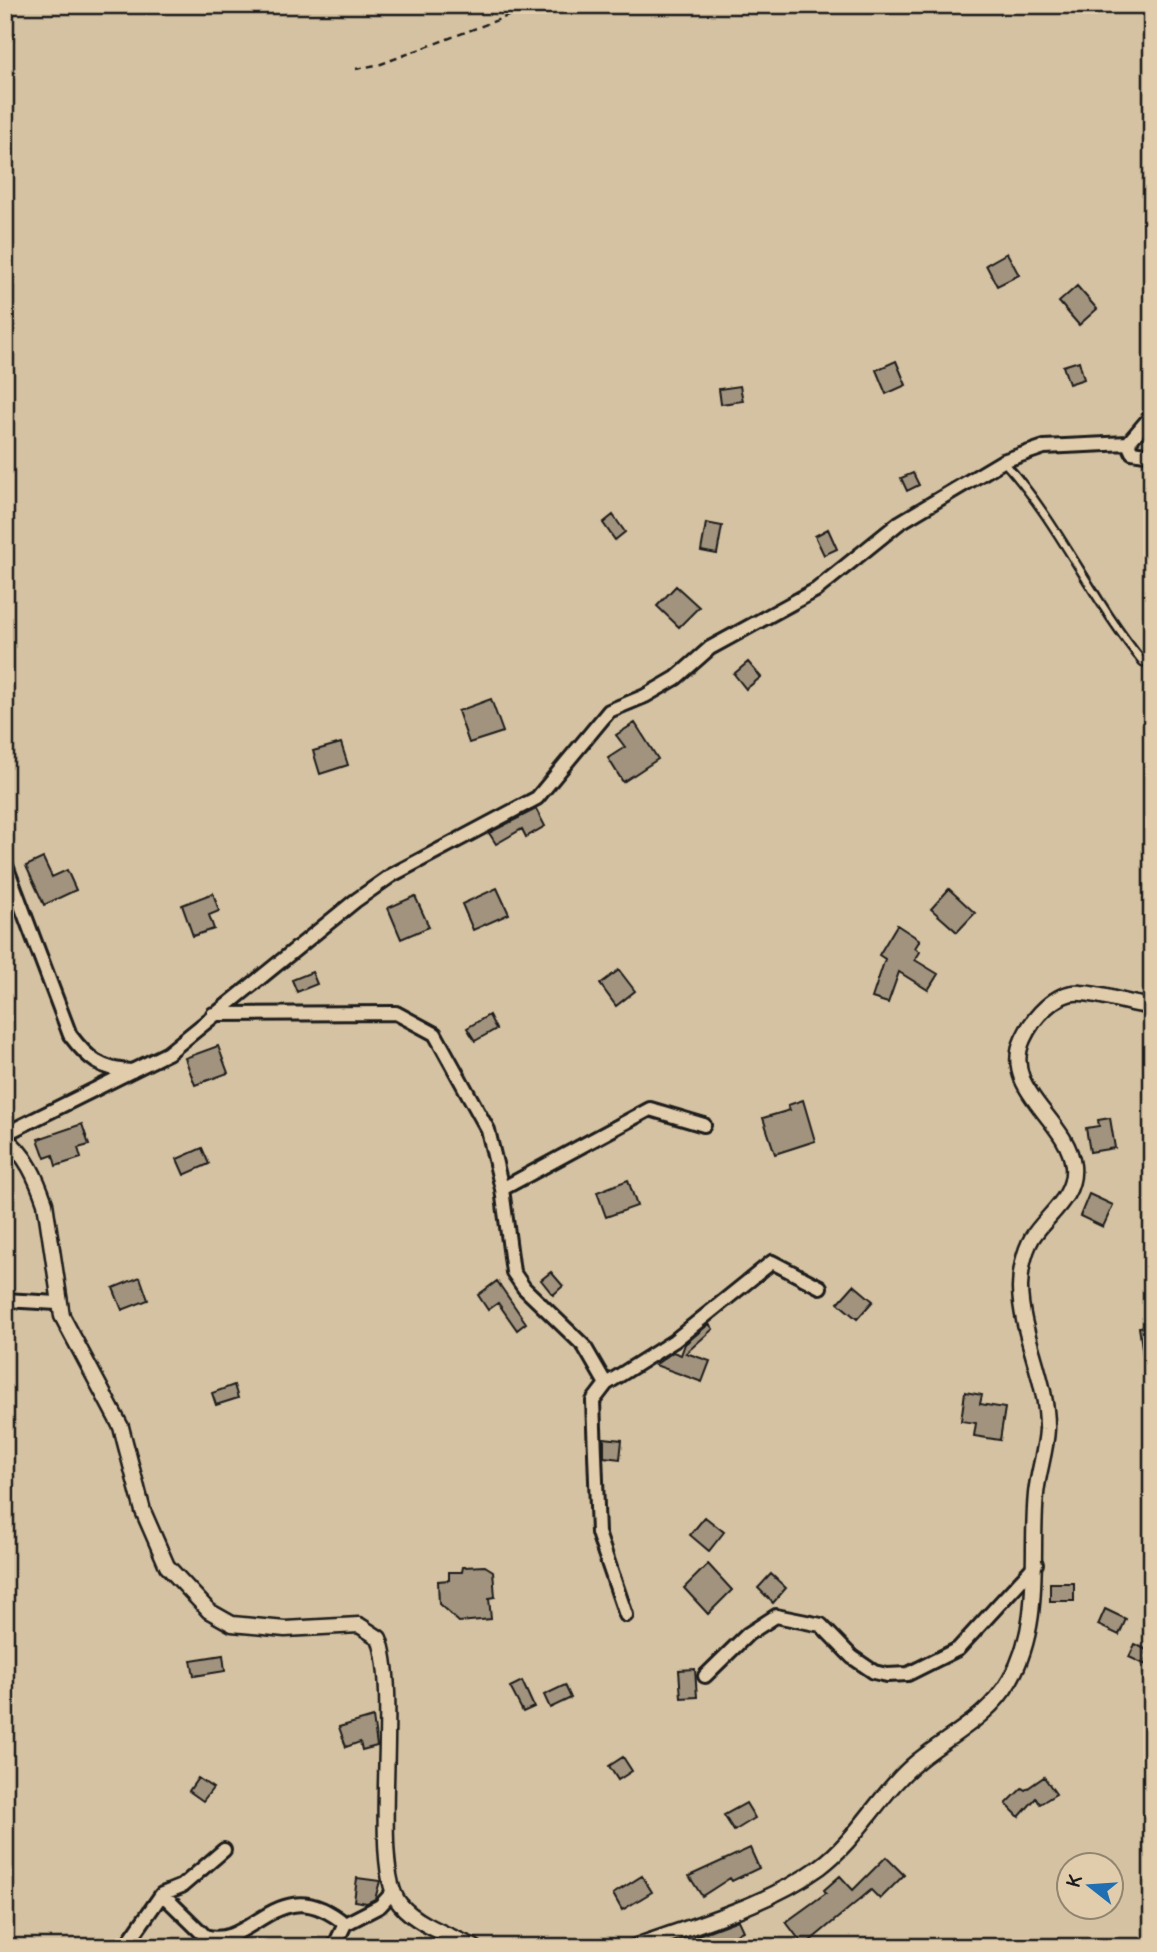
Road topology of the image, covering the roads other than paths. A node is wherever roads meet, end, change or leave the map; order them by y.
1 (1152, 415) edge
2 (1128, 443) junction
3 (1152, 455) edge
4 (1003, 461) junction
5 (1143, 663) dead end
6 (5, 863) edge
7 (1152, 1006) edge
8 (213, 1014) junction
9 (133, 1071) junction
10 (704, 1125) dead end
11 (5, 1134) edge
12 (5, 1139) edge
13 (502, 1189) junction
14 (820, 1287) dead end
15 (5, 1300) edge
16 (57, 1303) junction
17 (606, 1384) junction
18 (1035, 1564) junction
19 (626, 1615) dead end
20 (705, 1676) dead end
21 (224, 1850) dead end
22 (392, 1893) junction
23 (162, 1894) junction
24 (345, 1924) junction
25 (125, 1947) edge
26 (334, 1947) edge
27 (474, 1947) edge
28 (634, 1947) edge

1 - 2 street
2 - 3 street
2 - 4 street
4 - 5 lane
4 - 8 street
6 - 9 street
7 - 18 street
8 - 9 street
8 - 13 street
9 - 11 street
10 - 13 street
12 - 16 street
13 - 17 street
14 - 17 street
15 - 16 street
16 - 22 street
17 - 19 street
18 - 20 street
18 - 28 street
21 - 23 street
22 - 24 street
22 - 27 street
23 - 24 street
23 - 25 street
24 - 26 street

